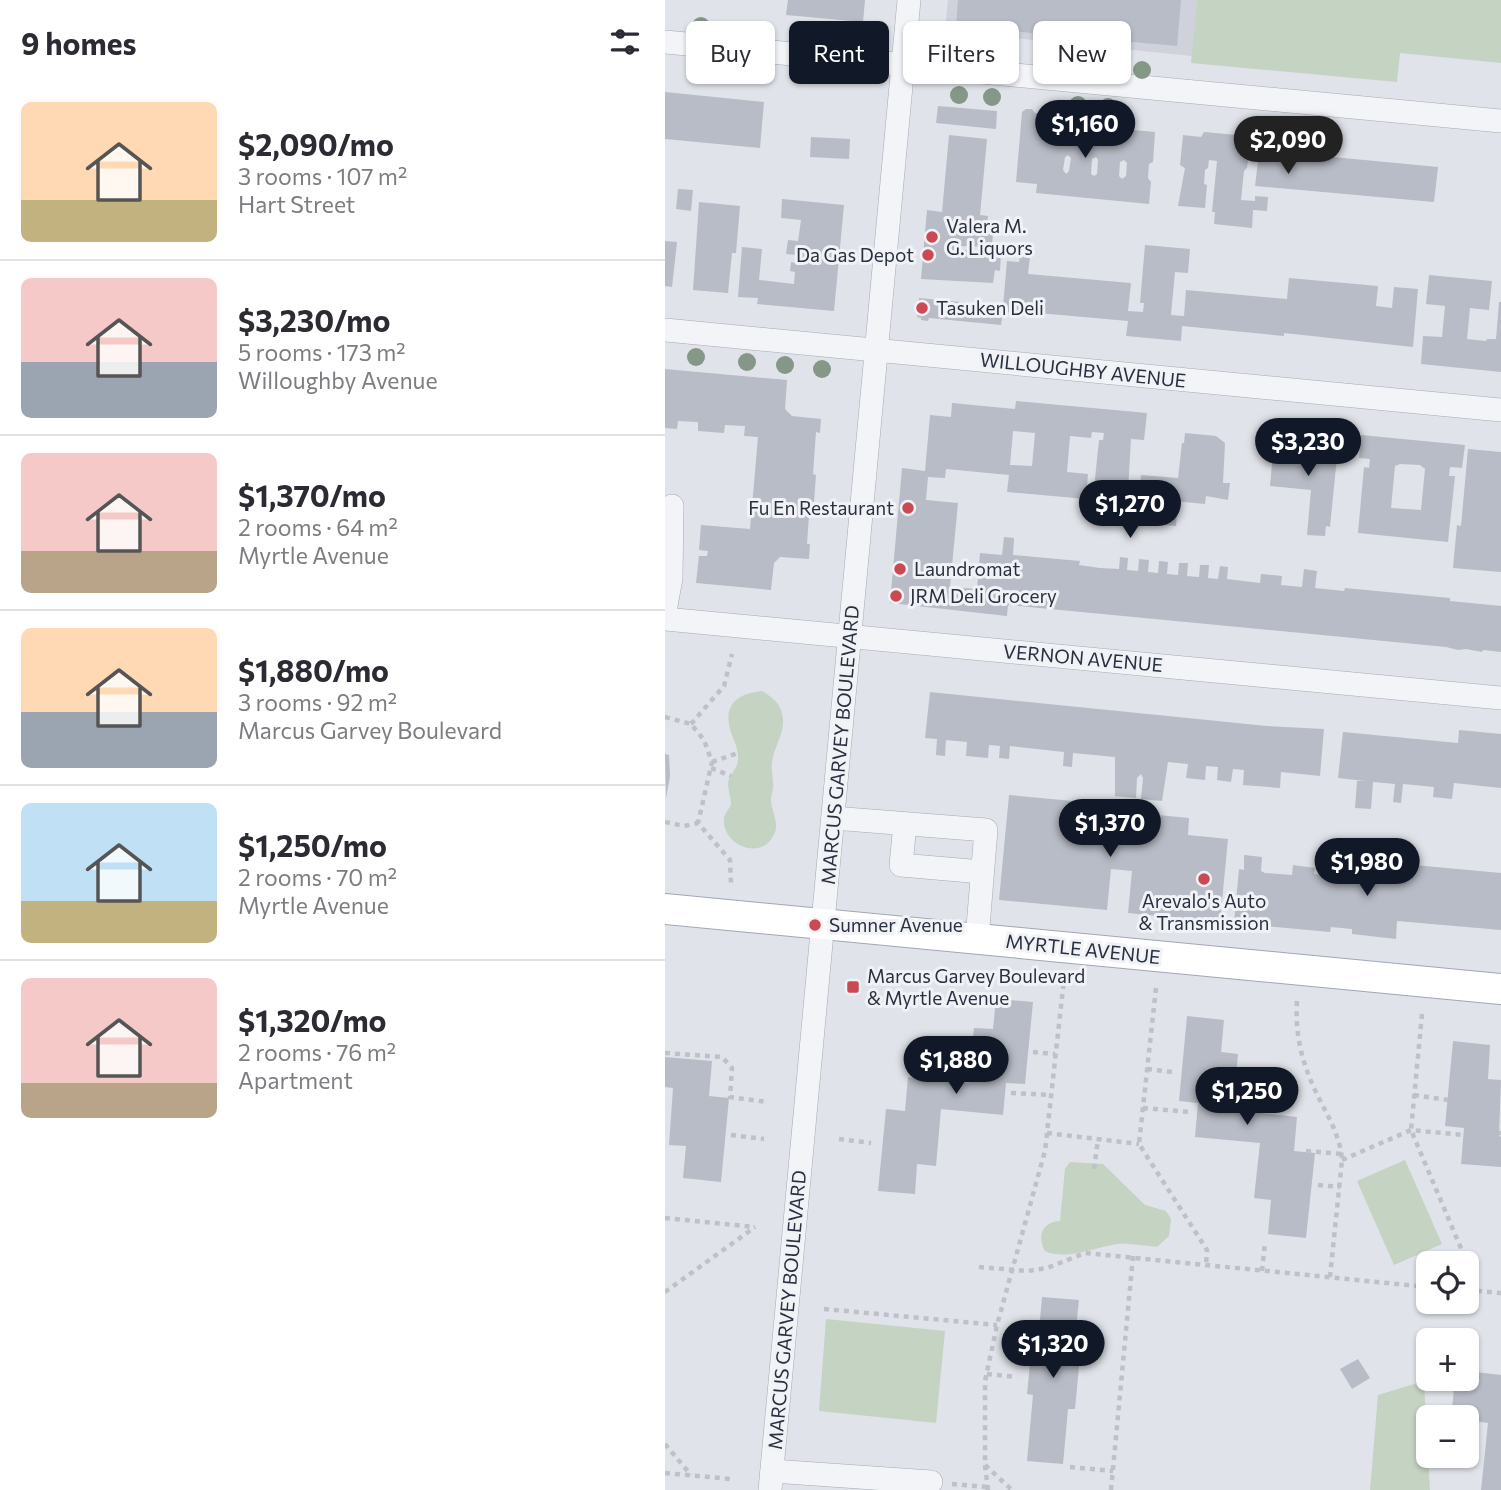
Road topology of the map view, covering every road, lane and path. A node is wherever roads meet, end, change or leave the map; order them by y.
1 (909, 0) edge
2 (907, 21) edge
3 (665, 41) edge
4 (903, 64) joint
5 (1019, 75) edge
6 (1501, 121) edge
7 (665, 331) edge
8 (876, 350) junction
9 (1501, 410) edge
10 (672, 506) dead end
11 (665, 611) edge
12 (665, 619) edge
13 (850, 636) junction
14 (732, 654) dead end
15 (1501, 698) edge
16 (665, 717) edge
17 (691, 724) junction
18 (738, 753) dead end
19 (712, 765) junction
20 (731, 776) dead end
21 (833, 818) junction
22 (665, 822) edge
23 (698, 823) junction
24 (905, 824) junction
25 (982, 872) junction
26 (731, 883) dead end
27 (665, 909) edge
28 (823, 924) junction
29 (977, 939) junction
30 (1064, 979) dead end
31 (1156, 988) dead end
32 (1501, 989) edge
33 (1297, 1002) dead end
34 (1422, 1014) dead end
35 (1033, 1052) dead end
36 (665, 1053) edge
37 (1055, 1054) junction
38 (1147, 1069) junction
39 (1172, 1072) dead end
40 (1011, 1093) dead end
41 (1051, 1095) junction
42 (1414, 1095) junction
43 (1448, 1100) dead end
44 (767, 1102) dead end
45 (1143, 1108) junction
46 (1190, 1112) dead end
47 (1411, 1130) junction
48 (1047, 1133) junction
49 (731, 1135) dead end
50 (1463, 1135) dead end
51 (764, 1139) dead end
52 (839, 1139) dead end
53 (1098, 1139) junction
54 (871, 1143) dead end
55 (1139, 1144) junction
56 (1306, 1151) dead end
57 (1342, 1157) junction
58 (1094, 1169) dead end
59 (1318, 1185) dead end
60 (1340, 1187) junction
61 (665, 1218) edge
62 (1265, 1243) dead end
63 (1462, 1251) edge
64 (1133, 1256) junction
65 (1206, 1266) junction
66 (979, 1267) dead end
67 (1013, 1269) junction
68 (1262, 1271) junction
69 (1329, 1277) junction
70 (1416, 1286) edge
71 (1479, 1291) edge
72 (665, 1292) edge
73 (1501, 1293) edge
74 (824, 1309) dead end
75 (997, 1325) junction
76 (986, 1374) junction
77 (1017, 1377) dead end
78 (665, 1444) edge
79 (985, 1465) junction
80 (1070, 1467) dead end
81 (1113, 1471) junction
82 (665, 1473) edge
83 (692, 1475) junction
84 (731, 1479) dead end
85 (771, 1480) edge
86 (931, 1482) joint
87 (988, 1489) edge
88 (1012, 1490) edge
89 (1111, 1490) edge

1 - 2 street, MARCUS GARVEY BOULEVARD
3 - 4 street
4 - 8 street, MARCUS GARVEY BOULEVARD
5 - 6 street
7 - 8 street, WILLOUGHBY AVENUE
8 - 9 street, WILLOUGHBY AVENUE
8 - 13 street, MARCUS GARVEY BOULEVARD
10 - 11 street
12 - 13 street, VERNON AVENUE
13 - 15 street, VERNON AVENUE
13 - 21 street, MARCUS GARVEY BOULEVARD
14 - 17 path
16 - 17 path
17 - 19 path
18 - 19 path
19 - 20 path
19 - 23 path
21 - 24 street
21 - 28 street, MARCUS GARVEY BOULEVARD
22 - 23 path
23 - 26 path
24 - 25 street
24 - 25 street
25 - 29 street
27 - 28 main road, MYRTLE AVENUE
28 - 29 main road, MYRTLE AVENUE
28 - 85 street, MARCUS GARVEY BOULEVARD
29 - 32 main road, MYRTLE AVENUE
30 - 37 path
31 - 38 path
33 - 57 path
34 - 42 path
35 - 37 path
36 - 44 path
37 - 41 path
38 - 39 path
38 - 45 path
40 - 41 path
41 - 48 path
42 - 43 path
42 - 47 path
45 - 46 path
45 - 55 path
47 - 50 path
47 - 57 path
47 - 63 path
48 - 53 path
48 - 67 path
49 - 51 path
52 - 54 path
53 - 55 path
53 - 58 path
55 - 65 path
56 - 57 path
57 - 60 path
59 - 60 path
60 - 69 path
61 - 72 path
62 - 68 path
64 - 65 path
64 - 67 path
64 - 81 path
65 - 68 path
66 - 67 path
67 - 75 path
68 - 69 path
69 - 70 path
71 - 73 path
74 - 75 path
75 - 76 path
76 - 77 path
76 - 79 path
78 - 83 path
79 - 87 path
79 - 88 path
80 - 81 path
81 - 89 path
82 - 83 path
83 - 84 path
85 - 86 street
86 - 87 path

